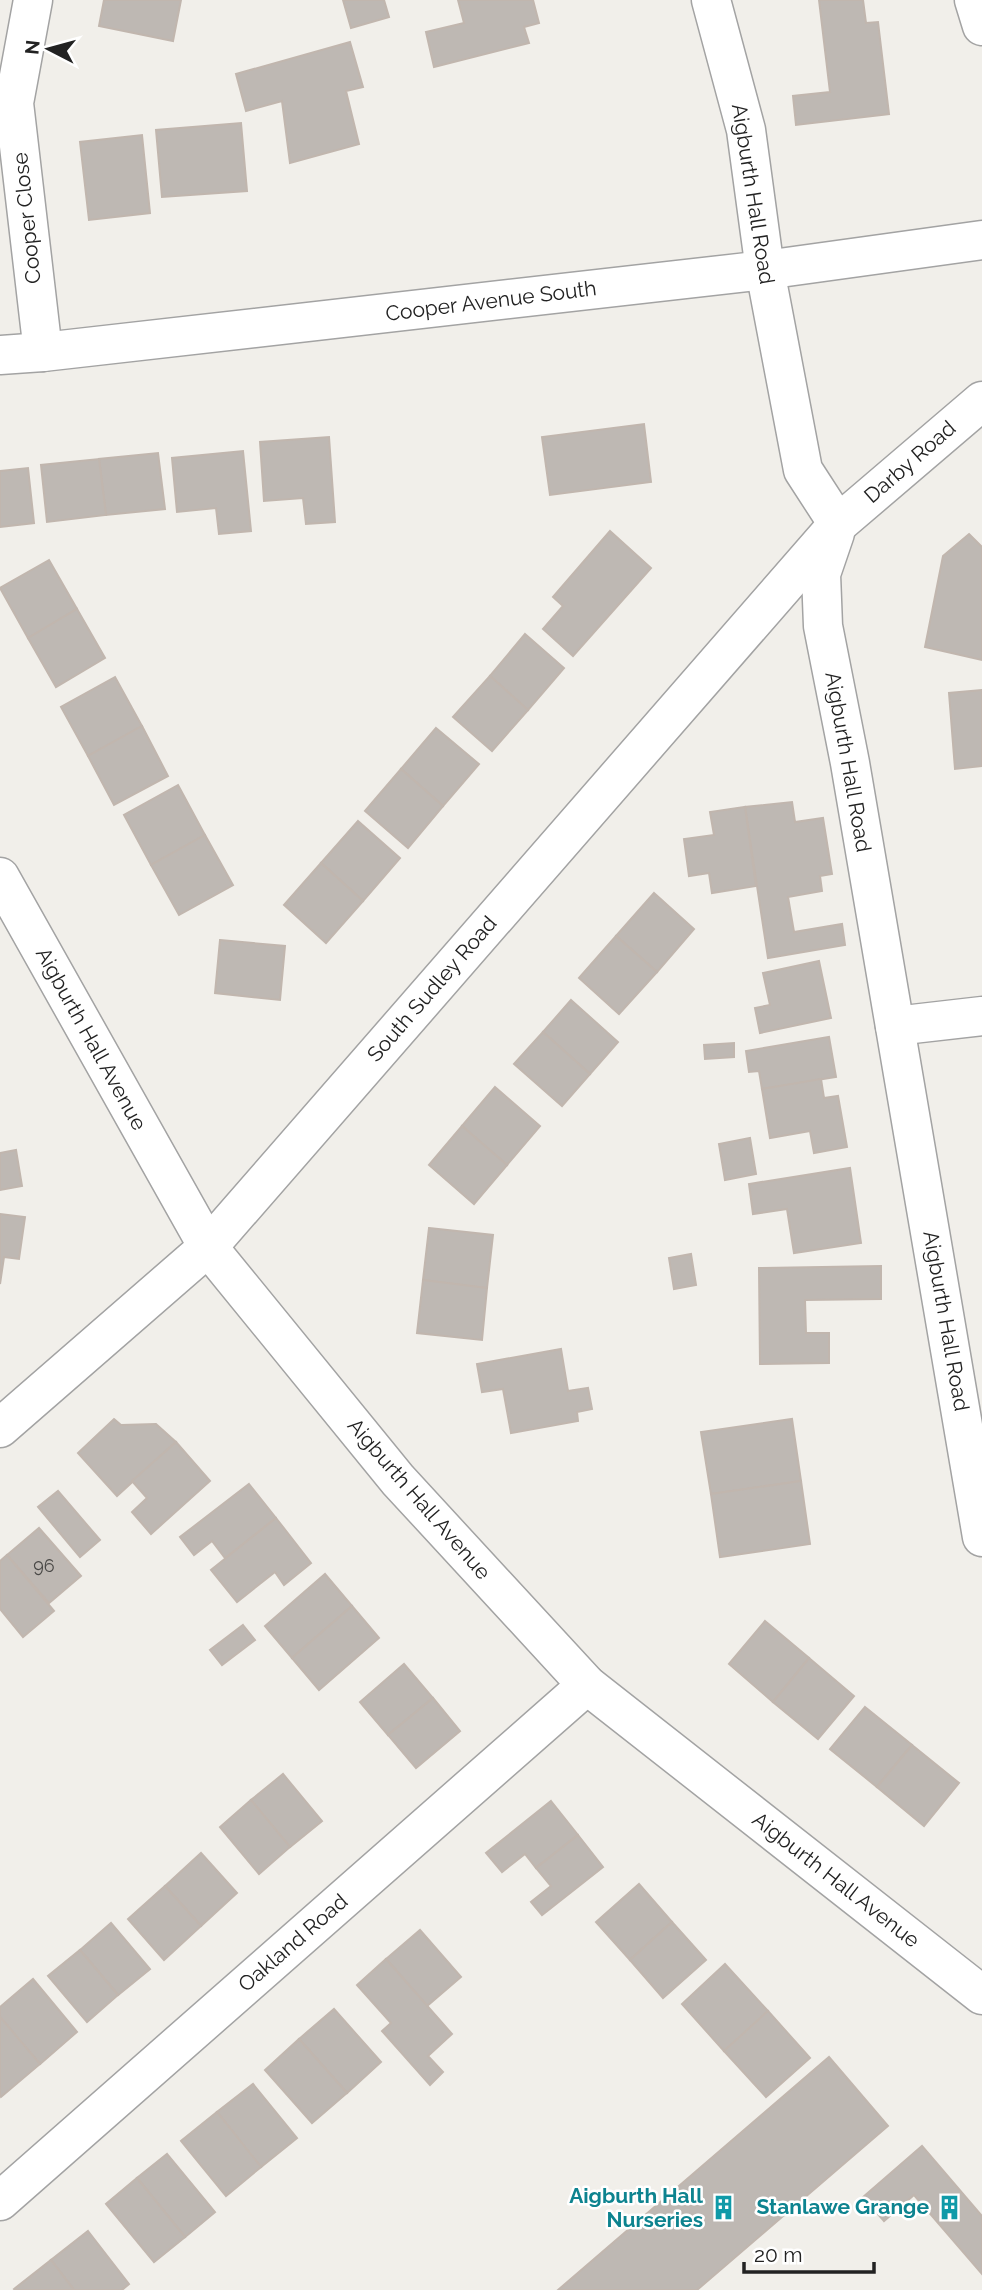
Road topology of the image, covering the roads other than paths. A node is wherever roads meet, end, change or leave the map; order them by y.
1 (33, 0) edge
2 (711, 0) edge
3 (974, 0) edge
4 (982, 26) edge
5 (982, 240) edge
6 (765, 270) junction
7 (43, 352) junction
8 (0, 355) edge
9 (982, 401) edge
10 (838, 524) junction
11 (0, 877) edge
12 (982, 1016) edge
13 (895, 1026) junction
14 (208, 1247) junction
15 (0, 1428) edge
16 (982, 1537) edge
17 (587, 1685) junction
18 (982, 1995) edge
19 (0, 2201) edge

1 - 7 street, Cooper Close
2 - 6 street, Aigburth Hall Road
3 - 4 street
5 - 6 street, Cooper Avenue South
6 - 7 street, Cooper Avenue South
6 - 10 street, Aigburth Hall Road
7 - 8 street, Cooper Avenue South
9 - 10 street, Darby Road
10 - 13 street, Aigburth Hall Road
10 - 14 street, South Sudley Road
11 - 14 street, Aigburth Hall Avenue
12 - 13 street
13 - 16 street, Aigburth Hall Road
14 - 15 street, South Sudley Road
14 - 17 street, Aigburth Hall Avenue
17 - 18 street, Aigburth Hall Avenue
17 - 19 street, Oakland Road

